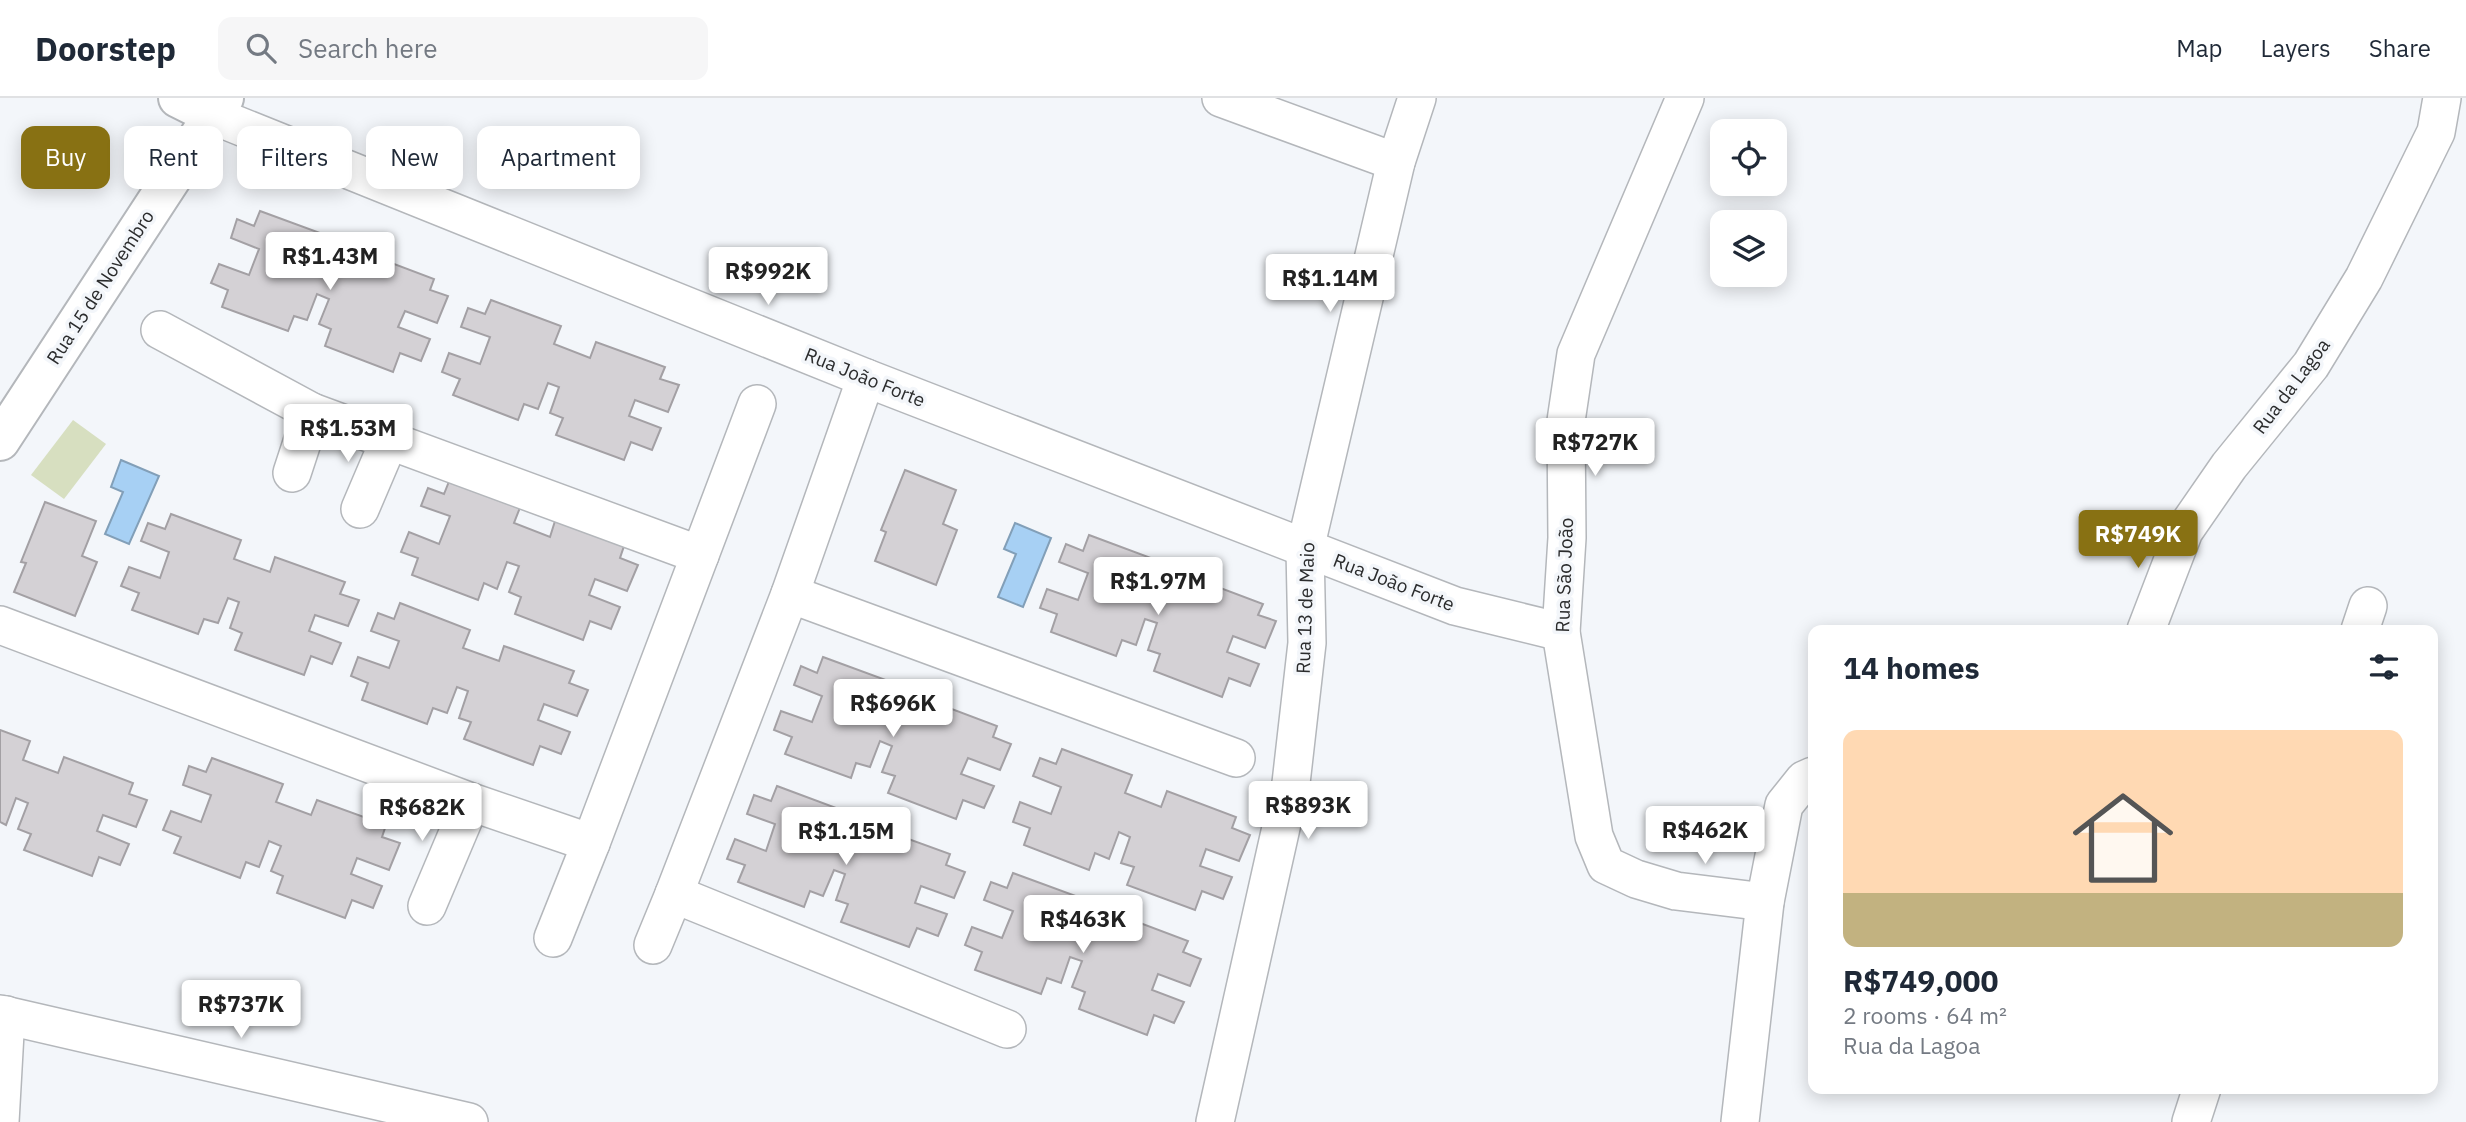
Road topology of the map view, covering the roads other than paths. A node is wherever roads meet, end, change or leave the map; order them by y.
1 (1221, 98) edge
2 (1417, 98) edge
3 (1685, 98) edge
4 (2442, 98) edge
5 (205, 103) edge
6 (1395, 162) junction
7 (160, 330) dead end
8 (866, 378) junction
9 (757, 404) dead end
10 (312, 412) junction
11 (0, 441) edge
12 (389, 441) junction
13 (292, 473) dead end
14 (360, 509) dead end
15 (1305, 549) junction
16 (700, 555) junction
17 (790, 594) junction
18 (0, 625) edge
19 (2148, 625) edge
20 (1561, 632) junction
21 (1236, 758) dead end
22 (1808, 778) edge
23 (471, 802) junction
24 (591, 843) junction
25 (674, 894) junction
26 (1765, 902) junction
27 (428, 906) dead end
28 (552, 938) dead end
29 (653, 945) dead end
30 (3, 1015) edge
31 (1007, 1029) dead end
32 (2200, 1094) edge
33 (426, 1117) edge
34 (0, 1122) edge
35 (469, 1122) edge
36 (1215, 1122) edge
37 (1740, 1122) edge
38 (2191, 1122) edge

1 - 6 street
2 - 6 street, Rua 13 de Maio
3 - 20 street, Rua São João
4 - 19 street, Rua da Lagoa
5 - 8 street, Rua João Forte
5 - 11 main road, Rua 15 de Novembro
6 - 15 street, Rua 13 de Maio
7 - 10 street
8 - 15 street, Rua João Forte
8 - 17 street
9 - 16 street
10 - 12 street
10 - 13 street
12 - 14 street
12 - 16 street
15 - 20 street, Rua João Forte
15 - 36 street, Rua 13 de Maio
16 - 24 street
17 - 21 street
17 - 25 street
18 - 23 street
20 - 26 street, Rua São João
22 - 26 street
23 - 24 street
23 - 27 street
24 - 28 street
25 - 29 street
25 - 31 street
26 - 37 street
30 - 33 street
30 - 34 street
32 - 38 street
33 - 35 street

